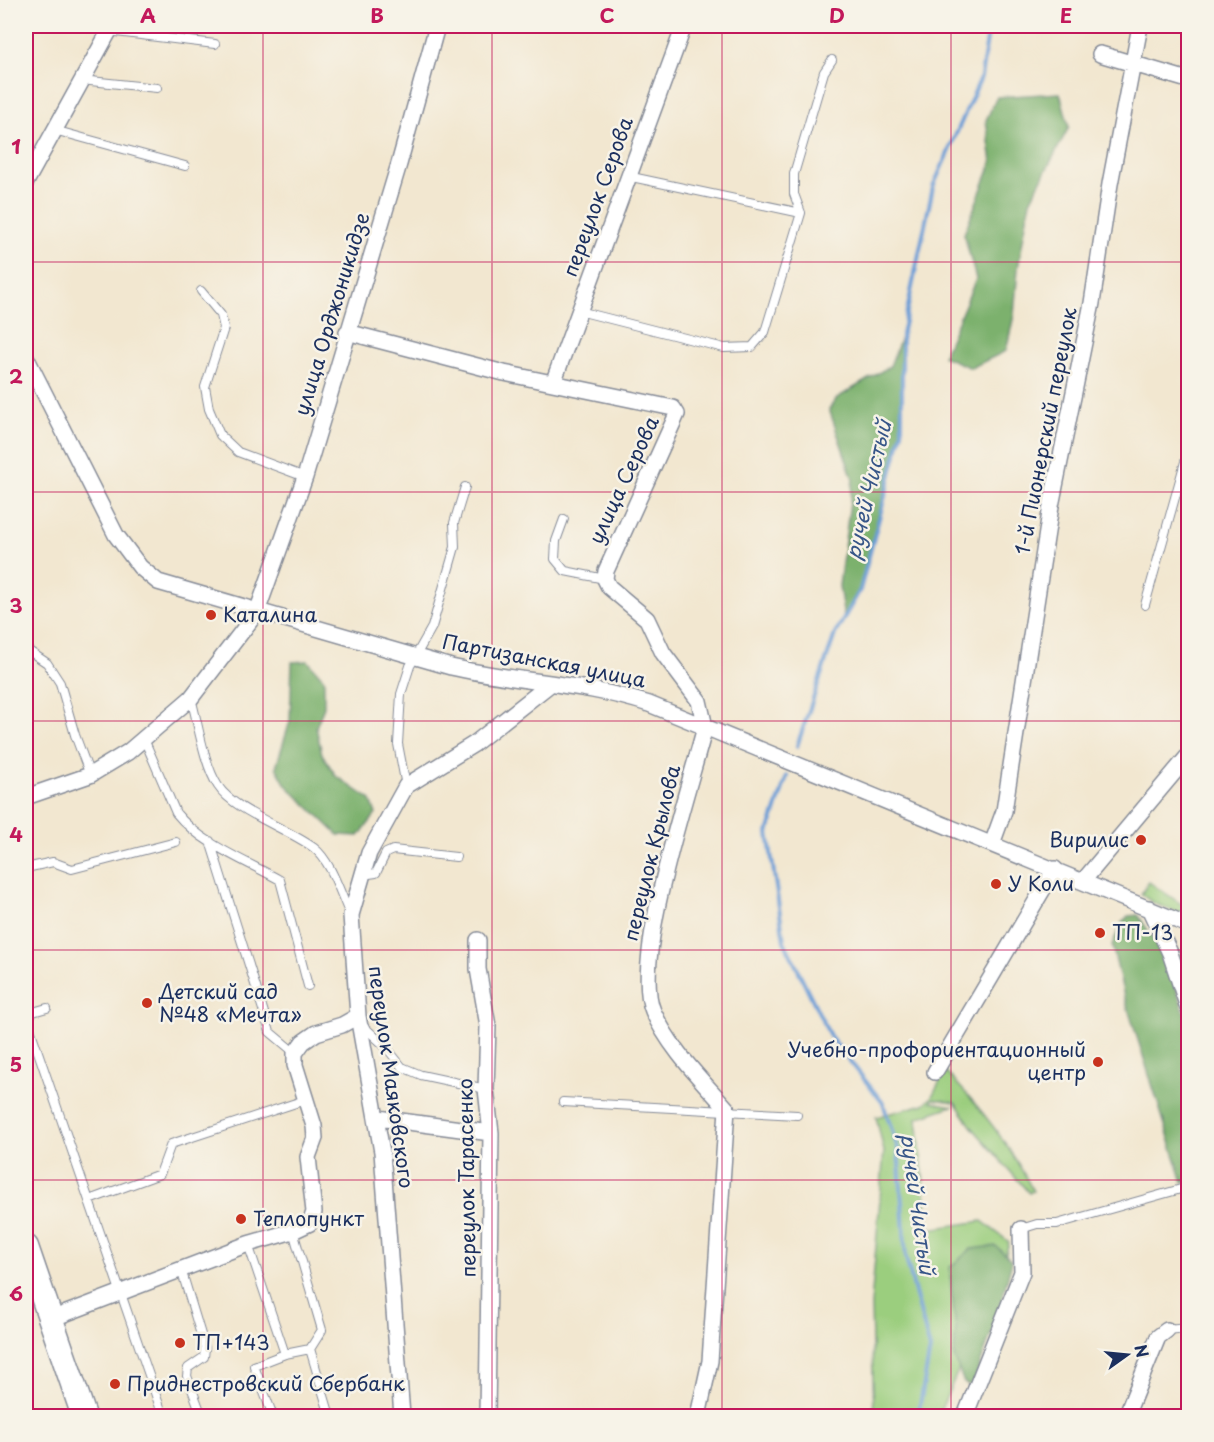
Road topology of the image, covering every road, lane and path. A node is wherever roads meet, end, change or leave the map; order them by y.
1 (437, 26) edge
2 (684, 26) edge
3 (1140, 26) edge
4 (110, 28) edge
5 (216, 44) dead end
6 (1100, 54) dead end
7 (832, 60) dead end
8 (1133, 63) junction
9 (81, 80) junction
10 (1188, 80) edge
11 (157, 88) dead end
12 (54, 130) junction
13 (185, 166) dead end
14 (627, 176) junction
15 (26, 182) edge
16 (801, 213) junction
17 (201, 291) dead end
18 (579, 311) junction
19 (347, 332) junction
20 (26, 357) edge
21 (553, 383) junction
22 (1188, 451) edge
23 (305, 477) junction
24 (465, 487) dead end
25 (564, 519) dead end
26 (605, 579) junction
27 (1144, 605) dead end
28 (257, 612) junction
29 (26, 649) edge
30 (417, 656) junction
31 (549, 685) junction
32 (191, 698) junction
33 (705, 727) junction
34 (144, 739) junction
35 (1188, 756) edge
36 (90, 775) junction
37 (406, 786) junction
38 (26, 797) edge
39 (210, 841) junction
40 (176, 842) dead end
41 (992, 844) junction
42 (456, 857) dead end
43 (26, 868) edge
44 (1055, 869) junction
45 (362, 875) junction
46 (1083, 881) junction
47 (1149, 908) junction
48 (351, 915) junction
49 (1188, 925) edge
50 (478, 940) dead end
51 (308, 986) dead end
52 (47, 1008) dead end
53 (1188, 1008) edge
54 (26, 1015) edge
55 (359, 1020) junction
56 (295, 1053) junction
57 (935, 1072) dead end
58 (486, 1089) junction
59 (304, 1100) junction
60 (563, 1102) dead end
61 (727, 1109) junction
62 (797, 1114) dead end
63 (378, 1118) junction
64 (491, 1133) junction
65 (1188, 1187) edge
66 (89, 1200) junction
67 (1021, 1228) joint
68 (293, 1231) junction
69 (248, 1244) junction
70 (26, 1246) edge
71 (181, 1269) junction
72 (121, 1292) junction
73 (51, 1319) junction
74 (1188, 1328) edge
75 (1167, 1330) joint
76 (310, 1349) junction
77 (285, 1354) junction
78 (84, 1416) edge
79 (163, 1416) edge
80 (202, 1416) edge
81 (273, 1416) edge
82 (330, 1416) edge
83 (402, 1416) edge
84 (488, 1416) edge
85 (698, 1416) edge
86 (965, 1416) edge
87 (1126, 1416) edge

1 - 19 street, улица Орджоникидзе
2 - 14 street, переулок Серова
3 - 8 street, 1-й Пионерский переулок
4 - 5 lane
4 - 9 street
6 - 8 street
7 - 16 lane
8 - 10 street
8 - 41 street, 1-й Пионерский переулок
9 - 11 lane
9 - 12 street
12 - 13 lane
12 - 15 street
14 - 16 lane
14 - 18 street, переулок Серова
16 - 18 lane
17 - 23 lane
18 - 21 street, переулок Серова
19 - 21 street, улица Серова
19 - 23 street, улица Орджоникидзе
20 - 28 street, Партизанская улица
21 - 26 street, улица Серова
22 - 27 lane
23 - 28 street, улица Орджоникидзе
24 - 30 lane
25 - 26 lane
26 - 33 street
28 - 30 street, Партизанская улица
28 - 32 street, улица Орджоникидзе
29 - 36 lane
30 - 31 street, Партизанская улица
30 - 37 lane
31 - 33 street, Партизанская улица
31 - 37 street, переулок Маяковского
32 - 34 street, улица Орджоникидзе
32 - 48 lane
33 - 41 street, Партизанская улица
33 - 61 street, переулок Крылова
34 - 36 street, улица Орджоникидзе
34 - 39 lane
35 - 46 street
36 - 38 street, улица Орджоникидзе
37 - 45 street, переулок Маяковского
39 - 51 lane
39 - 56 lane
40 - 43 lane
41 - 44 street, Партизанская улица
42 - 45 lane
44 - 46 street, Партизанская улица
44 - 57 street
45 - 48 street, переулок Маяковского
46 - 47 street, Партизанская улица
47 - 49 street, Партизанская улица
47 - 53 street
48 - 55 street, переулок Маяковского
50 - 58 street, переулок Тарасенко
52 - 54 lane
54 - 66 lane
55 - 56 street
55 - 58 lane
55 - 63 street, переулок Маяковского
56 - 59 street
58 - 64 street, переулок Тарасенко
59 - 66 lane
59 - 68 street
60 - 61 lane
61 - 62 lane
61 - 85 street
63 - 64 street
63 - 83 street, переулок Маяковского
64 - 84 street, переулок Тарасенко
65 - 67 lane
66 - 72 lane
67 - 86 street
68 - 69 street
68 - 76 lane
69 - 71 street
69 - 77 lane
70 - 73 main road
71 - 72 street
71 - 80 lane
72 - 73 street
72 - 79 lane
73 - 78 main road
74 - 75 lane
75 - 87 street
76 - 77 lane
76 - 82 lane
77 - 81 lane

